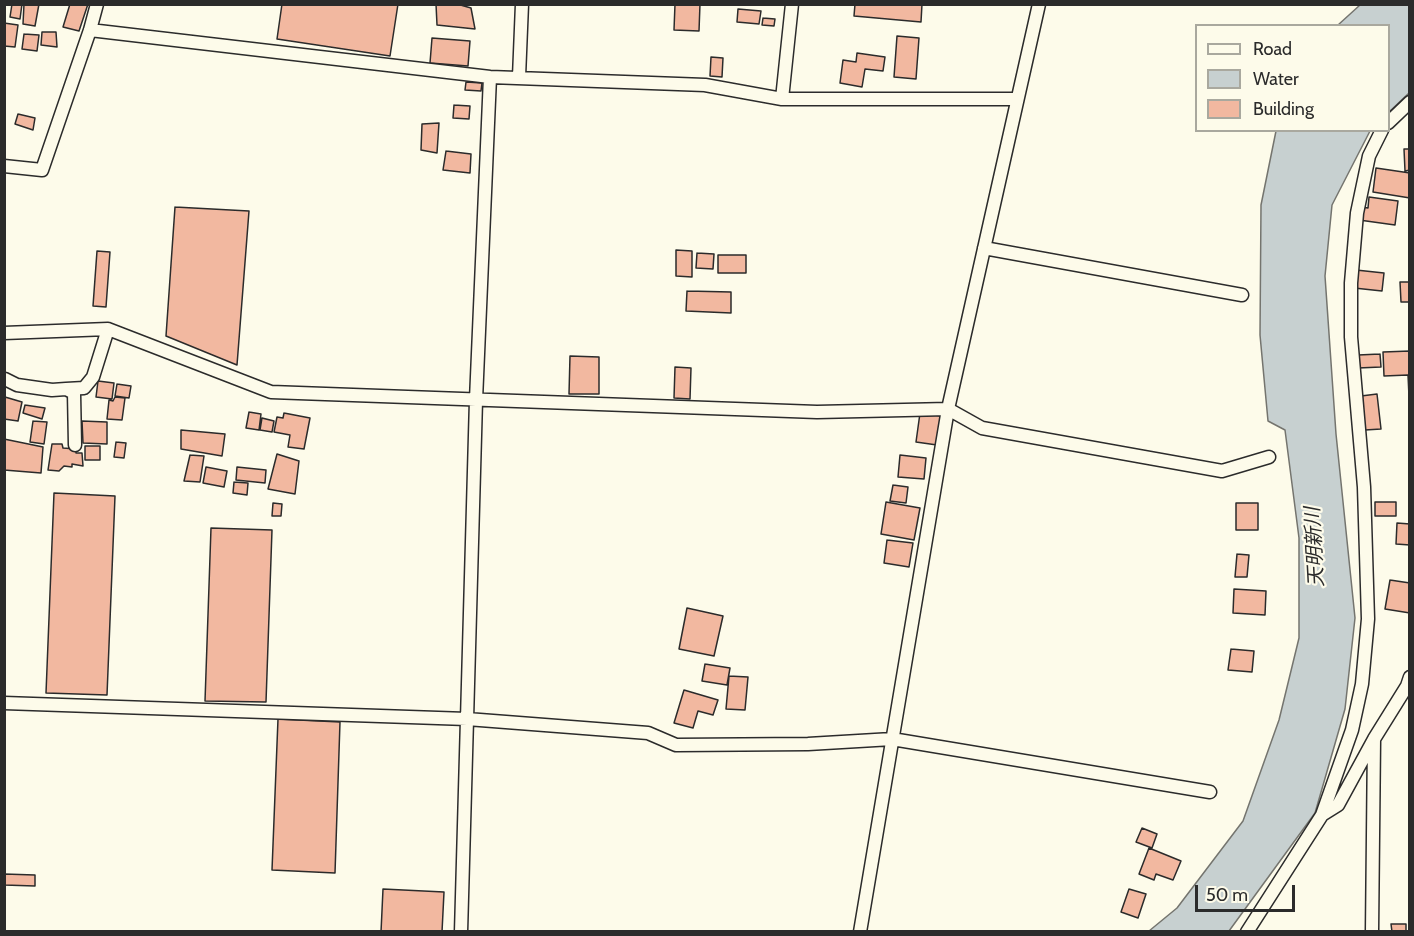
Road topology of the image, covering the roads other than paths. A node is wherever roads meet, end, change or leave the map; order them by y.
1 (97, 4) edge
2 (522, 4) edge
3 (792, 4) edge
4 (1039, 4) edge
5 (90, 30) junction
6 (490, 77) junction
7 (519, 77) junction
8 (782, 99) junction
9 (1017, 99) junction
10 (1410, 102) edge
11 (1390, 122) edge
12 (1382, 132) edge
13 (4, 166) edge
14 (984, 248) junction
15 (1242, 295) dead end
16 (108, 329) junction
17 (4, 333) edge
18 (5, 379) edge
19 (66, 389) junction
20 (476, 400) junction
21 (948, 409) junction
22 (75, 445) dead end
23 (1269, 457) dead end
24 (1409, 683) edge
25 (4, 703) edge
26 (467, 719) junction
27 (892, 739) junction
28 (1374, 739) junction
29 (1210, 792) dead end
30 (1322, 815) junction
31 (461, 932) edge
32 (860, 932) edge
33 (1247, 932) edge
34 (1372, 932) edge

1 - 5 street
2 - 7 street
3 - 8 street
4 - 9 street
5 - 6 street
5 - 13 street
6 - 7 street
6 - 20 street
7 - 8 street
8 - 9 street
9 - 14 street
10 - 11 street
12 - 30 street
14 - 15 street
14 - 21 street
16 - 17 street
16 - 19 street
16 - 20 street
18 - 19 street
19 - 22 street
20 - 21 street
20 - 26 street
21 - 23 street
21 - 27 street
24 - 28 street
25 - 26 street
26 - 27 street
26 - 31 street
27 - 29 street
27 - 32 street
28 - 30 street
28 - 34 street
30 - 33 street

